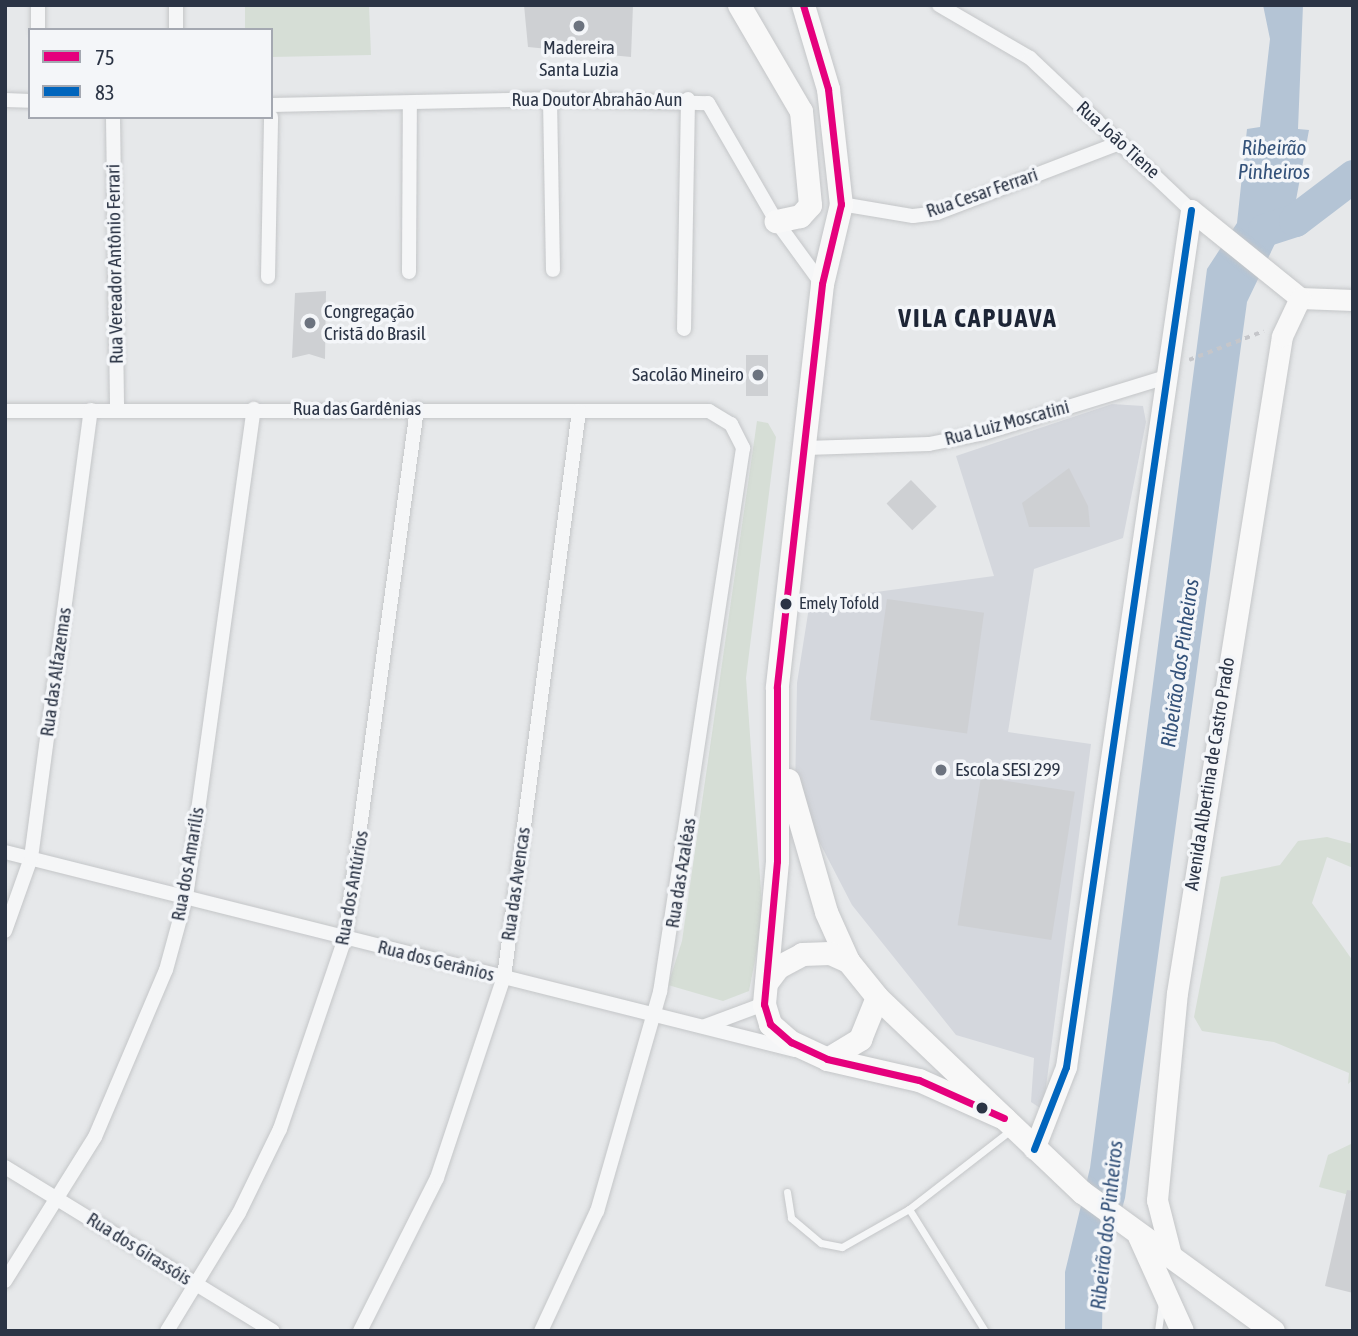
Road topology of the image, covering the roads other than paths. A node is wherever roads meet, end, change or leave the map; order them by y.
1 (37, 5) edge
2 (176, 5) edge
3 (739, 5) edge
4 (803, 5) edge
5 (939, 5) edge
6 (38, 28) edge
7 (176, 28) edge
8 (550, 99) junction
9 (688, 99) junction
10 (5, 100) edge
11 (28, 101) edge
12 (410, 104) junction
13 (273, 105) edge
14 (801, 111) junction
15 (113, 119) edge
16 (271, 119) edge
17 (1119, 143) junction
18 (830, 201) junction
19 (1191, 210) junction
20 (776, 221) junction
21 (553, 270) dead end
22 (409, 272) dead end
23 (268, 277) dead end
24 (822, 284) junction
25 (1293, 294) junction
26 (1353, 300) edge
27 (684, 329) dead end
28 (1163, 377) junction
29 (254, 409) junction
30 (417, 409) junction
31 (92, 410) junction
32 (117, 410) junction
33 (5, 411) edge
34 (579, 411) junction
35 (709, 411) joint
36 (806, 448) junction
37 (781, 753) junction
38 (5, 852) edge
39 (31, 858) junction
40 (186, 897) junction
41 (5, 931) edge
42 (345, 938) junction
43 (848, 961) junction
44 (503, 977) junction
45 (765, 993) junction
46 (877, 998) junction
47 (655, 1016) junction
48 (705, 1026) junction
49 (827, 1059) junction
50 (1008, 1123) junction
51 (1034, 1149) junction
52 (5, 1167) edge
53 (787, 1192) dead end
54 (62, 1200) junction
55 (909, 1209) junction
56 (1134, 1233) junction
57 (1171, 1255) junction
58 (5, 1281) edge
59 (197, 1285) junction
60 (1163, 1296) junction
61 (167, 1331) edge
62 (273, 1331) edge
63 (360, 1331) edge
64 (541, 1331) edge
65 (985, 1331) edge
66 (1158, 1331) edge
67 (1182, 1331) edge
68 (1273, 1331) edge

1 - 6 street
2 - 7 street
3 - 14 main road
4 - 18 main road
5 - 17 street, Rua João Tiene
8 - 9 street, Rua Doutor Abrahão Aun
8 - 12 street, Rua Doutor Abrahão Aun
8 - 21 street
9 - 20 street, Rua Doutor Abrahão Aun
9 - 27 street
10 - 11 street
12 - 13 street, Rua Doutor Abrahão Aun
12 - 22 street
14 - 18 main road
14 - 20 main road
15 - 32 street, Rua Vereador Antônio Ferrari
16 - 23 street
17 - 18 street, Rua Cesar Ferrari
17 - 19 street, Rua João Tiene
18 - 24 main road
19 - 25 main road, Rua João Tiene
19 - 28 main road
20 - 24 street, Rua Doutor Abrahão Aun
24 - 36 main road
25 - 26 main road
25 - 57 main road, Avenida Albertina de Castro Prado
28 - 36 street, Rua Luiz Moscatini
28 - 51 main road
29 - 30 street, Rua das Gardênias
29 - 32 street, Rua das Gardênias
29 - 40 street, Rua dos Amarílis
30 - 34 street, Rua das Gardênias
30 - 42 street, Rua dos Antúrios
31 - 32 street, Rua das Gardênias
31 - 33 street, Rua das Gardênias
31 - 39 street, Rua das Alfazemas
34 - 35 street, Rua das Gardênias
34 - 44 street, Rua das Avencas
35 - 47 street, Rua das Azaléas
36 - 37 main road
37 - 43 main road
37 - 45 main road
38 - 39 street, Rua dos Gerânios
39 - 40 street, Rua dos Gerânios
39 - 41 street, Rua das Alfazemas
40 - 42 street, Rua dos Gerânios
40 - 54 street, Rua dos Amarílis
42 - 44 street, Rua dos Gerânios
42 - 59 street, Rua dos Antúrios
43 - 45 main road
43 - 46 main road
44 - 47 street, Rua dos Gerânios
44 - 63 street, Rua das Avencas
45 - 48 street
45 - 49 main road
46 - 49 main road
46 - 50 main road
47 - 48 street, Rua dos Gerânios
47 - 64 street, Rua das Azaléas
48 - 49 street, Rua dos Gerânios
49 - 50 main road
50 - 51 main road
50 - 55 lane
51 - 56 main road
52 - 54 street, Rua dos Girassóis
53 - 55 lane
54 - 58 street, Rua dos Amarílis
54 - 59 street, Rua dos Girassóis
55 - 65 lane
56 - 57 main road
56 - 60 main road
57 - 68 main road
59 - 61 street, Rua dos Antúrios
59 - 62 street, Rua dos Girassóis
60 - 66 lane
60 - 67 main road

